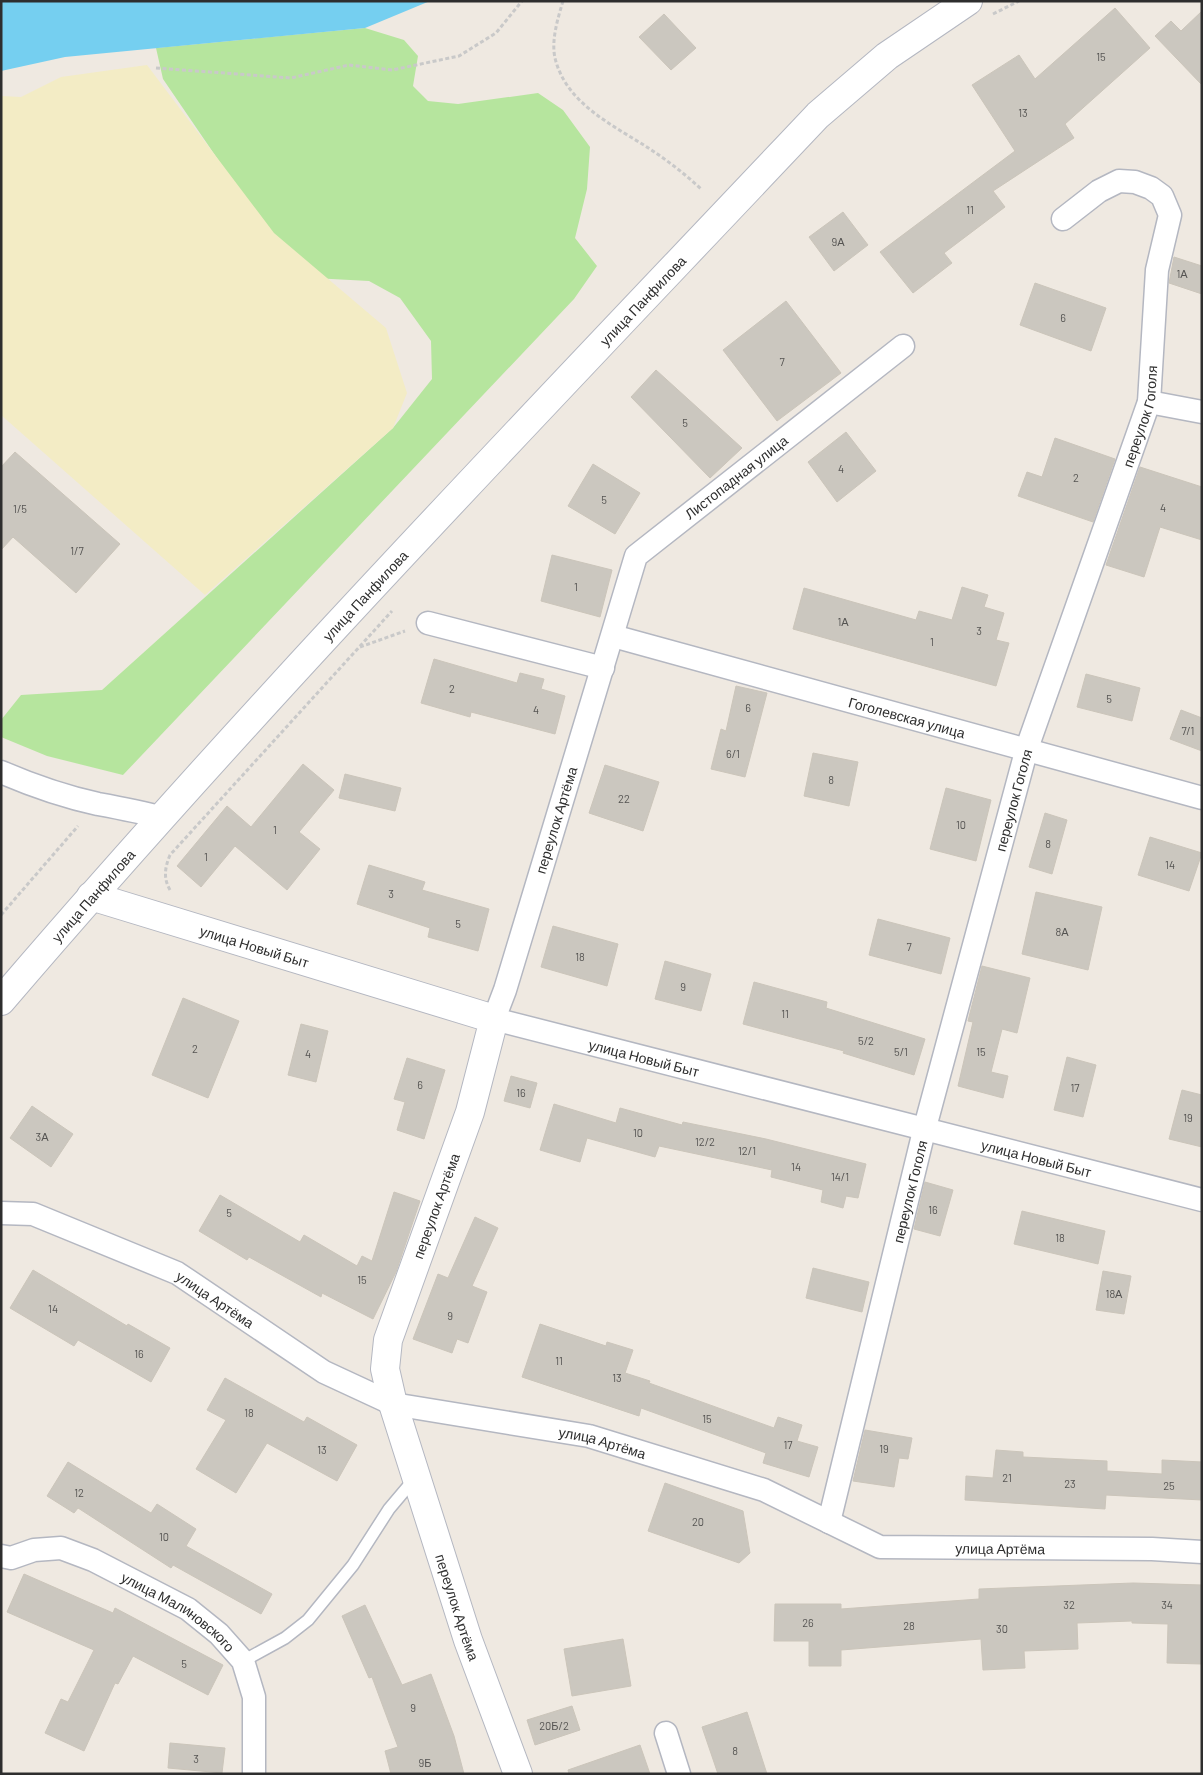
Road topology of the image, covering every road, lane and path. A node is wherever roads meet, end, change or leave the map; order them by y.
1 (522, 1) edge
2 (563, 1) edge
3 (1019, 1) edge
4 (976, 10) edge
5 (156, 68) dead end
6 (701, 189) dead end
7 (1063, 219) dead end
8 (903, 346) dead end
9 (1149, 402) junction
10 (1202, 412) edge
11 (399, 604) dead end
12 (428, 623) joint
13 (613, 636) junction
14 (359, 648) junction
15 (603, 668) junction
16 (1027, 748) junction
17 (1, 772) edge
18 (1202, 798) edge
19 (98, 804) junction
20 (163, 818) junction
21 (173, 892) dead end
22 (91, 896) junction
23 (1, 915) edge
24 (1, 1001) edge
25 (494, 1019) junction
26 (924, 1131) junction
27 (1202, 1200) edge
28 (1, 1213) edge
29 (393, 1404) junction
30 (416, 1477) junction
31 (829, 1522) junction
32 (1202, 1552) edge
33 (1, 1556) edge
34 (243, 1661) junction
35 (666, 1734) dead end
36 (254, 1774) edge
37 (518, 1774) edge
38 (679, 1774) edge

1 - 5 path
2 - 6 path
3 - 4 path
4 - 20 main road, улица Панфилова
7 - 9 street, переулок Гоголя
8 - 13 street, Листопадная улица
9 - 10 street
9 - 16 street, переулок Гоголя
11 - 14 path
12 - 14 path
12 - 15 street
13 - 15 street, переулок Артёма
13 - 16 street, Гоголевская улица
14 - 21 path
15 - 25 street, переулок Артёма
16 - 18 street, Гоголевская улица
16 - 26 street, переулок Гоголя
17 - 19 street
19 - 20 street
19 - 23 path
20 - 22 main road, улица Панфилова
22 - 24 main road, улица Панфилова
22 - 25 main road, улица Новый Быт
25 - 26 street, улица Новый Быт
25 - 29 main road, переулок Артёма
26 - 27 street, улица Новый Быт
26 - 31 street, переулок Гоголя
28 - 29 street, улица Артёма
29 - 30 main road, переулок Артёма
29 - 31 street, улица Артёма
30 - 34 lane
30 - 37 main road, переулок Артёма
31 - 32 street, улица Артёма
33 - 34 street, улица Малиновского
34 - 36 street, улица Малиновского
35 - 38 street

